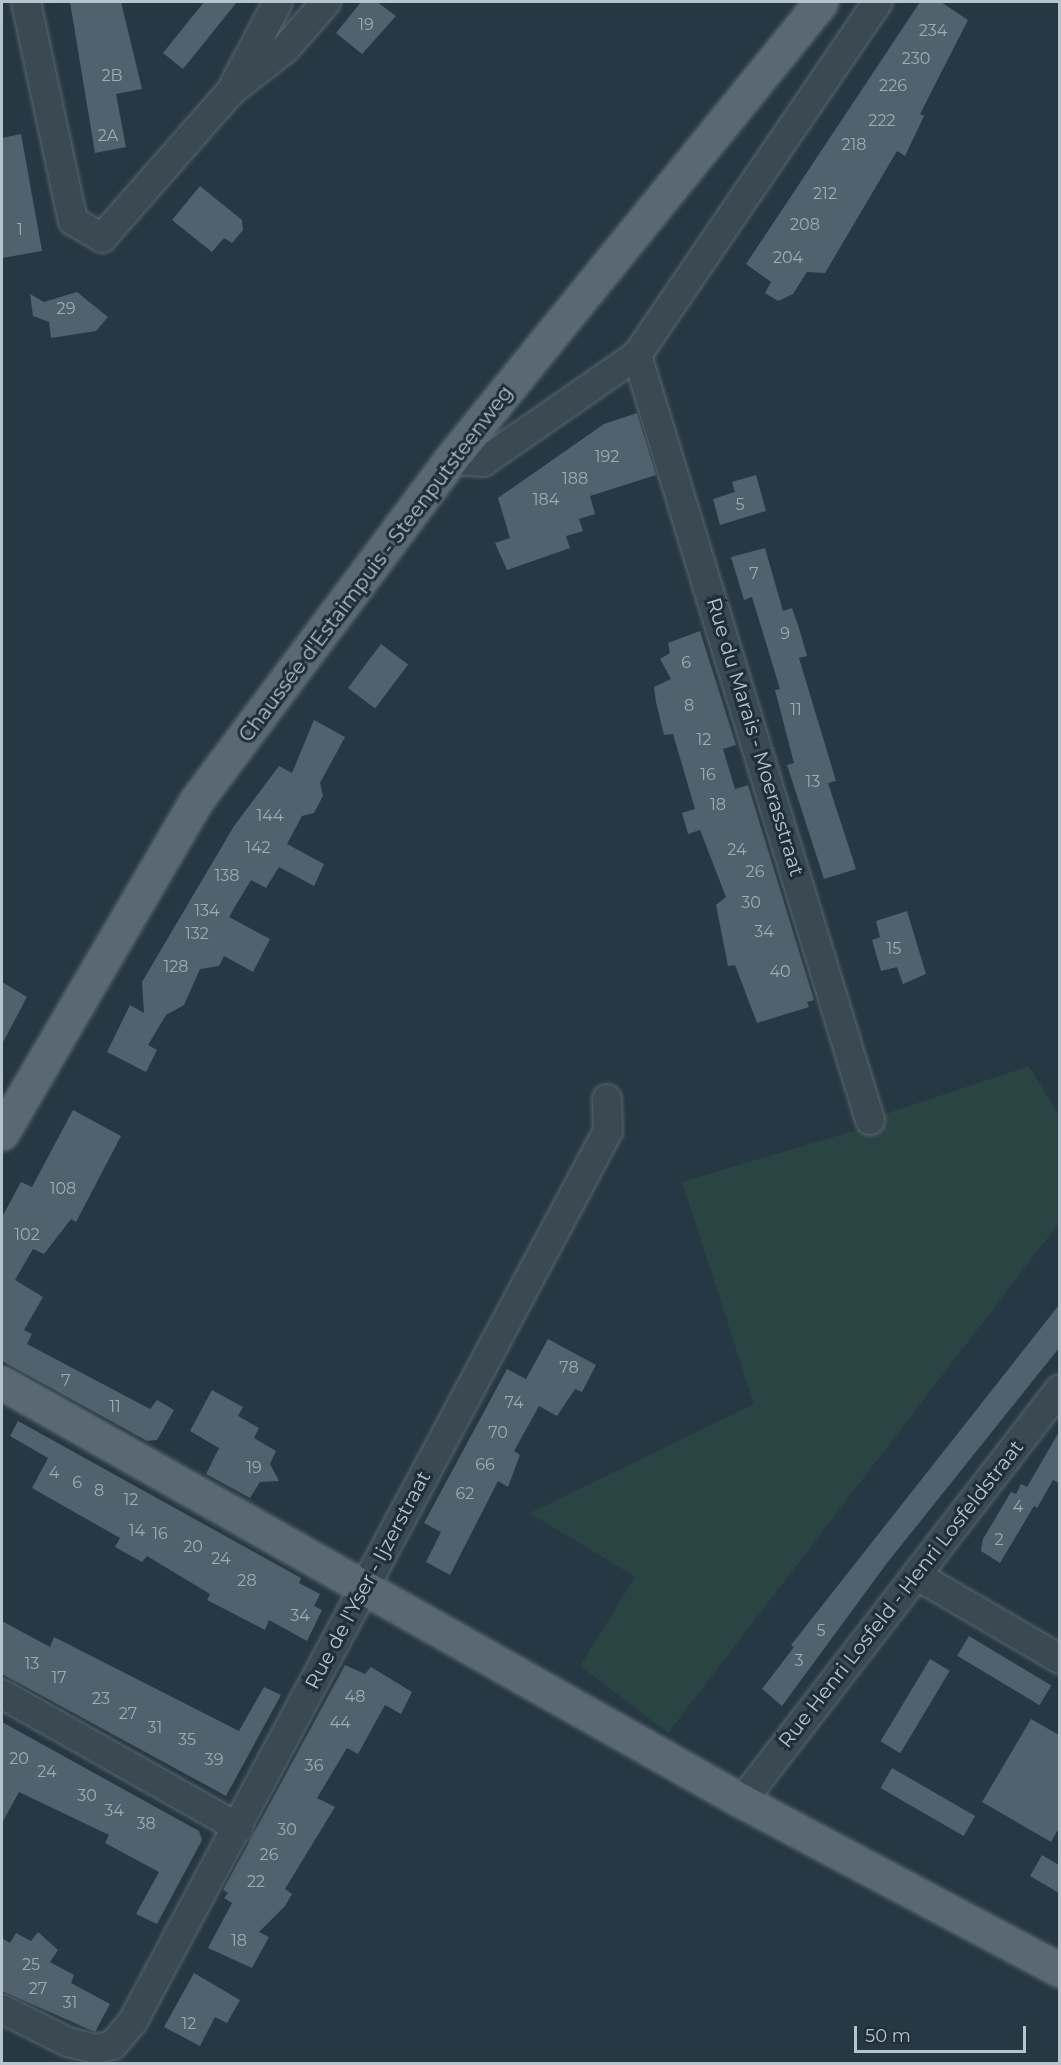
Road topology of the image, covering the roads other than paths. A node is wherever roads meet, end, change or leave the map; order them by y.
1 (26, 2) edge
2 (278, 2) edge
3 (326, 2) edge
4 (821, 2) edge
5 (878, 2) edge
6 (231, 91) junction
7 (637, 355) junction
8 (450, 460) junction
9 (607, 1099) dead end
10 (870, 1120) dead end
11 (2, 1132) edge
12 (2, 1383) edge
13 (1059, 1389) edge
14 (916, 1575) junction
15 (363, 1586) junction
16 (1059, 1659) edge
17 (2, 1694) edge
18 (742, 1801) junction
19 (239, 1828) junction
20 (1059, 1970) edge
21 (2, 2009) edge

1 - 6 street
2 - 6 street
3 - 6 street
4 - 8 main road, Chaussée d'Estaimpuis - Steenputsteenweg
5 - 7 street
7 - 8 street
7 - 10 street, Rue du Marais - Moerasstraat
8 - 11 main road, Chaussée d'Estaimpuis - Steenputsteenweg
9 - 15 street, Rue de l'Yser - Ijzerstraat
12 - 15 main road
13 - 14 street, Rue Henri Losfeld - Henri Losfeldstraat
14 - 16 street
14 - 18 street, Rue Henri Losfeld - Henri Losfeldstraat
15 - 18 main road
15 - 19 street, Rue de l'Yser - Ijzerstraat
17 - 19 street
18 - 20 main road
19 - 21 street, Rue de l'Yser - Ijzerstraat

